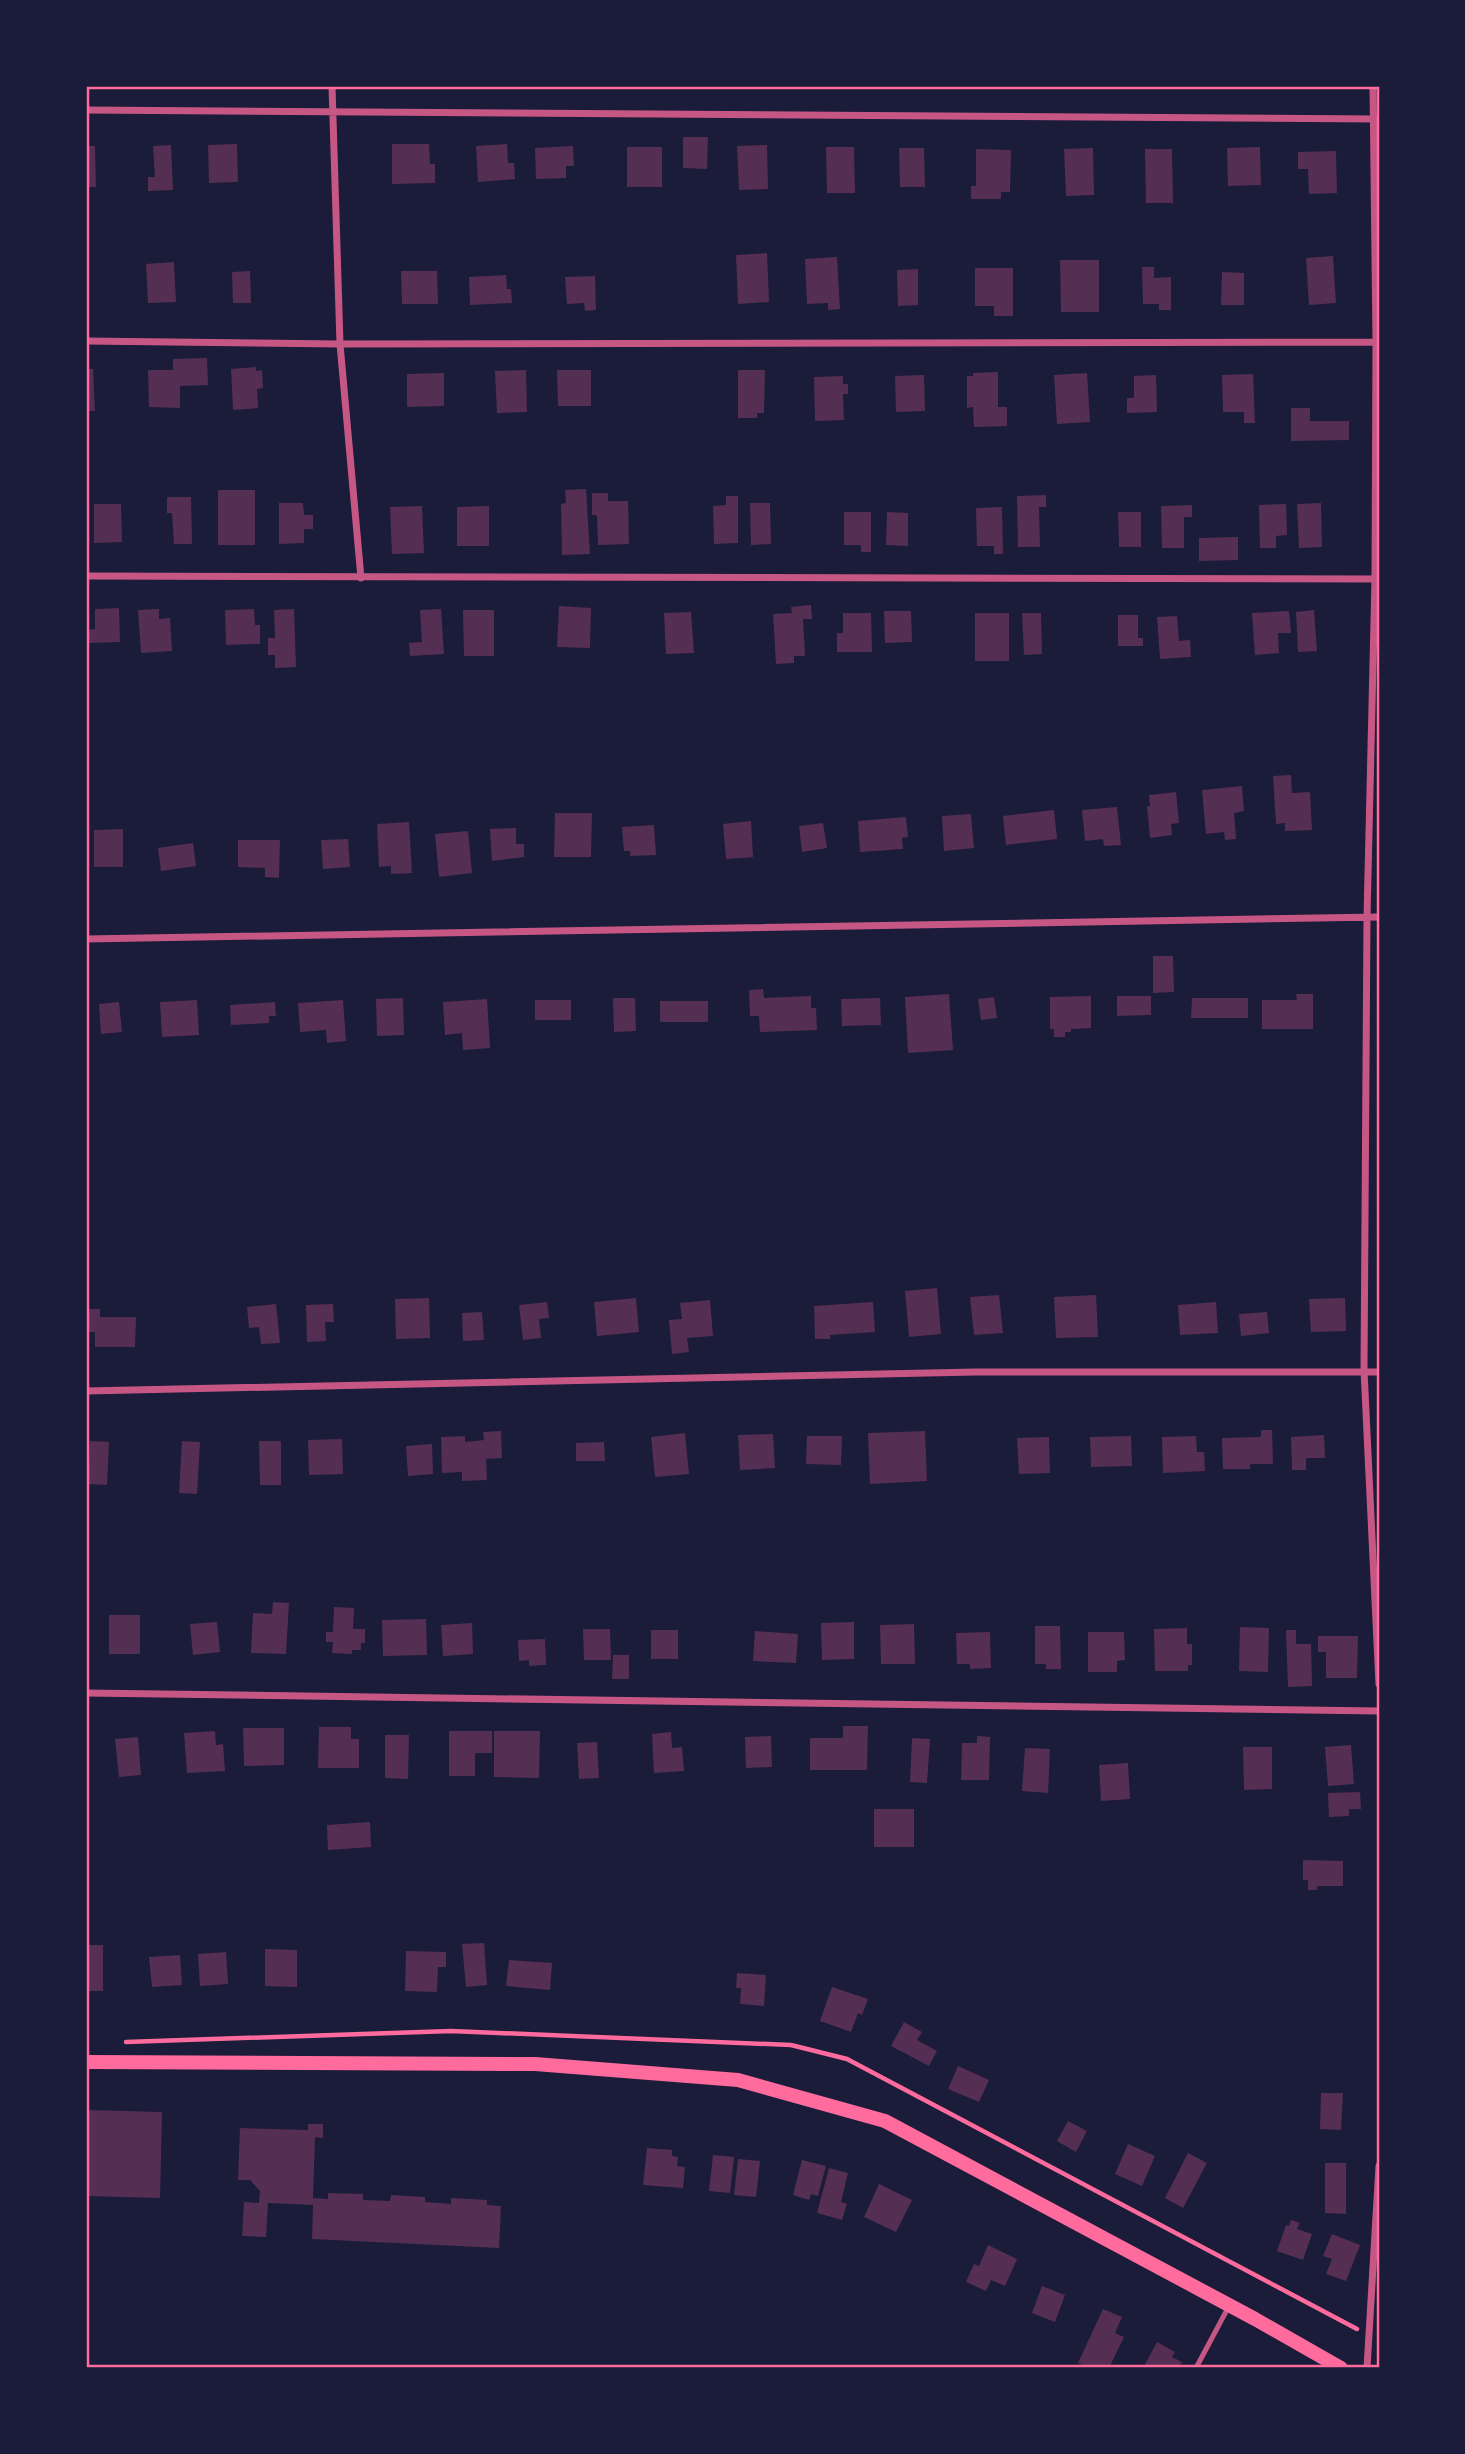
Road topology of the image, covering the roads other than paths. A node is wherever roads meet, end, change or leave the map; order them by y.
1 (332, 86) edge
2 (1373, 86) edge
3 (86, 110) edge
4 (331, 112) junction
5 (1376, 118) edge
6 (86, 341) edge
7 (1378, 342) edge
8 (340, 344) junction
9 (86, 576) edge
10 (361, 578) junction
11 (1377, 579) edge
12 (1367, 917) junction
13 (1379, 917) edge
14 (86, 939) edge
15 (1364, 1370) junction
16 (1379, 1372) edge
17 (86, 1391) edge
18 (1379, 1684) edge
19 (86, 1693) edge
20 (1379, 1711) edge
21 (86, 2062) edge
22 (1379, 2166) edge
23 (1230, 2306) junction
24 (1196, 2368) edge
25 (1341, 2368) edge
26 (1367, 2368) edge

1 - 4 street
2 - 5 street
3 - 4 street
4 - 5 street
4 - 8 street
5 - 7 street
6 - 8 street
7 - 8 street
7 - 11 street
8 - 10 street
9 - 10 street
10 - 11 street
11 - 12 street
12 - 13 street
12 - 14 street
12 - 15 street
15 - 16 street
15 - 17 street
15 - 18 street
19 - 20 street
21 - 23 main road
22 - 26 street
23 - 24 lane
23 - 25 main road

